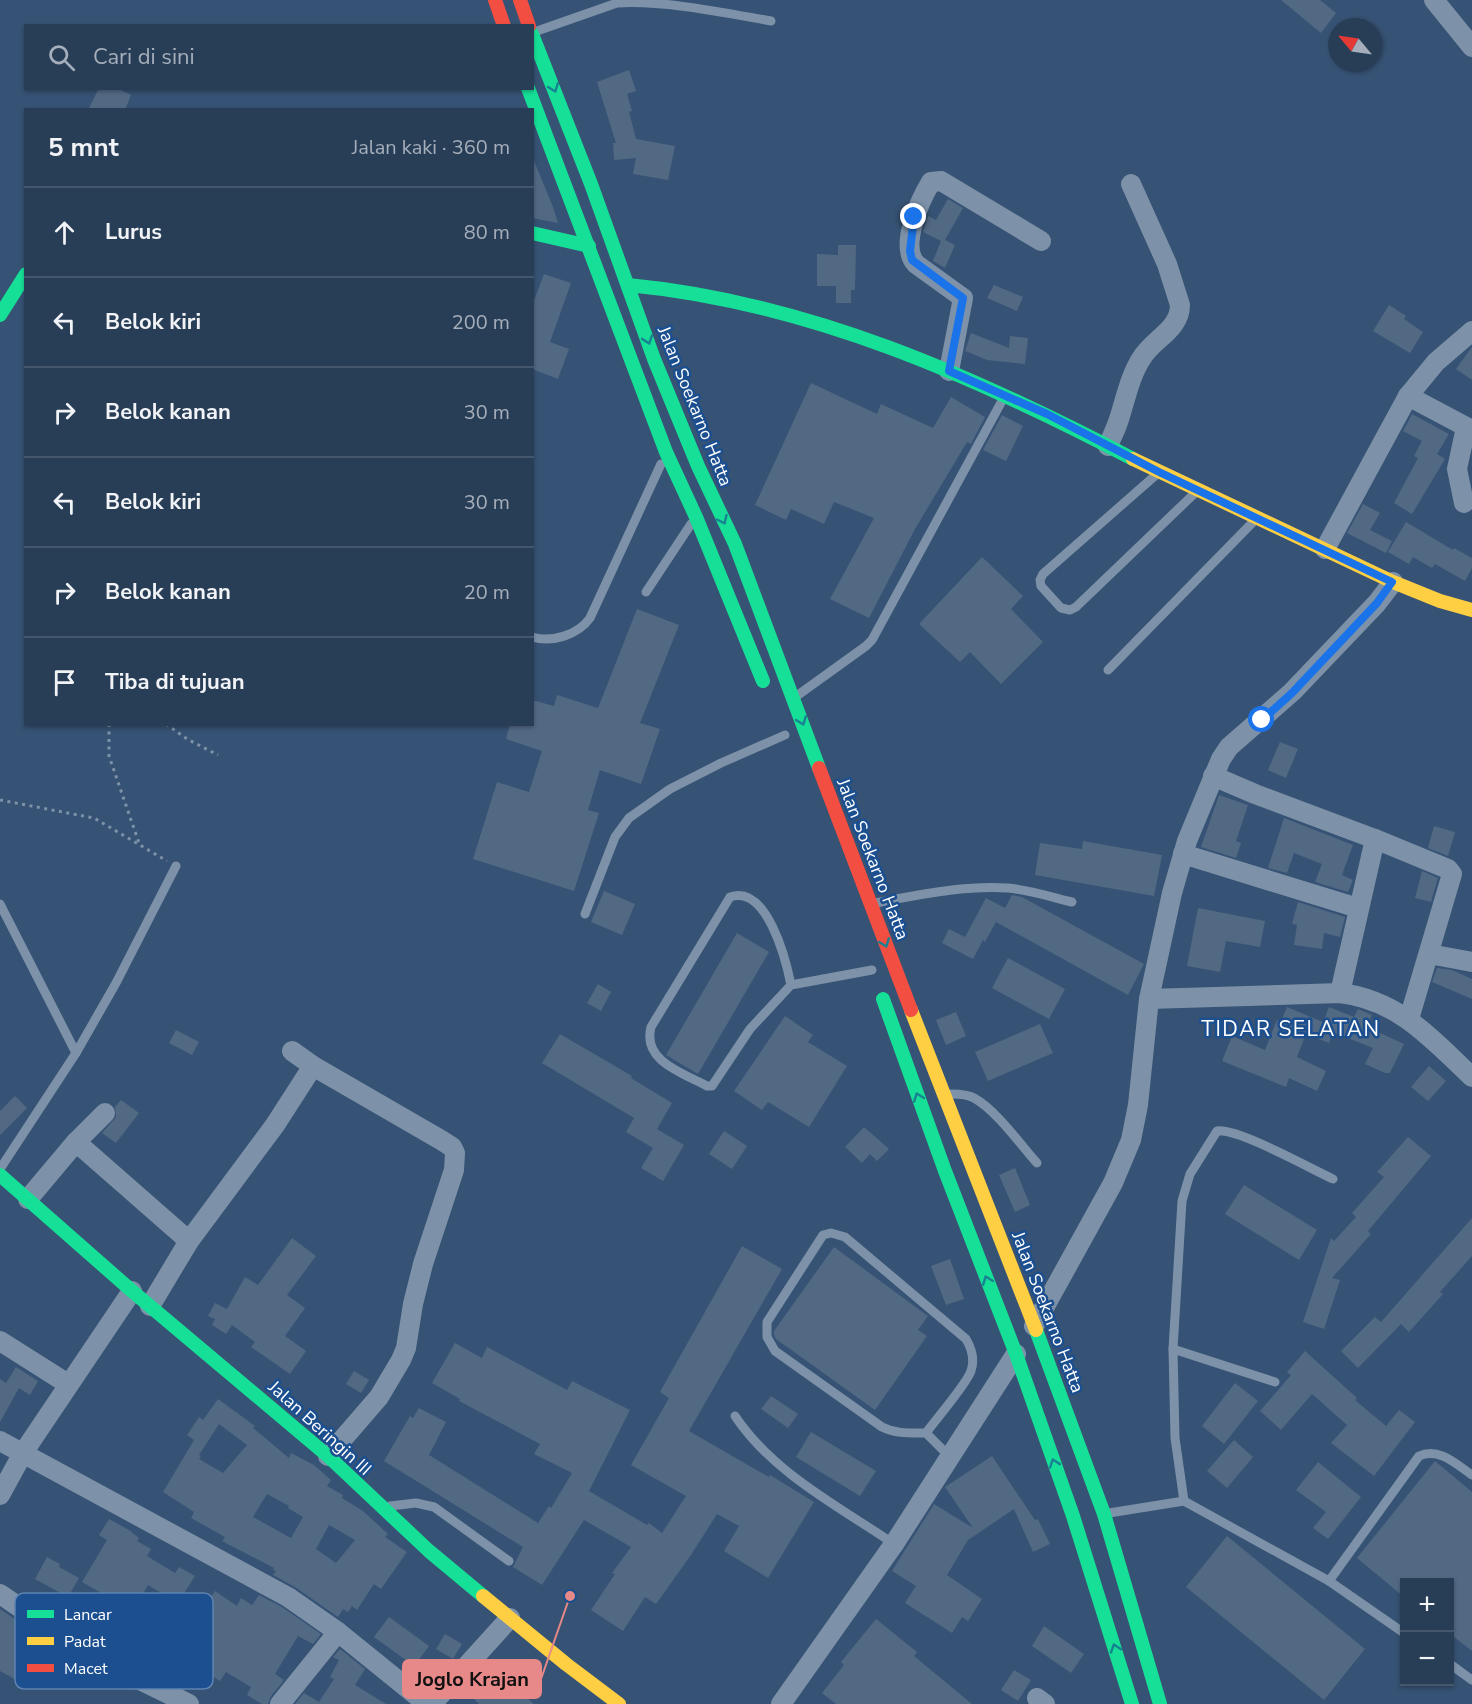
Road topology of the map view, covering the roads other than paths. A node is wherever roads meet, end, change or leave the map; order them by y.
1 (495, 0) edge
2 (520, 0) edge
3 (1434, 0) edge
4 (771, 21) dead end
5 (503, 24) edge
6 (529, 24) edge
7 (534, 32) edge
8 (534, 38) edge
9 (1472, 47) edge
10 (529, 90) edge
11 (1131, 184) dead end
12 (534, 233) edge
13 (1041, 241) dead end
14 (589, 246) junction
15 (24, 277) edge
16 (628, 285) junction
17 (0, 315) edge
18 (1472, 331) edge
19 (949, 371) junction
20 (1004, 396) junction
21 (1408, 396) junction
22 (1469, 428) edge
23 (1107, 446) junction
24 (666, 452) junction
25 (698, 466) junction
26 (1159, 472) junction
27 (680, 480) junction
28 (1197, 491) junction
29 (1464, 503) dead end
30 (696, 517) junction
31 (1256, 519) junction
32 (1325, 549) junction
33 (1391, 583) junction
34 (646, 592) dead end
35 (1472, 610) edge
36 (534, 637) edge
37 (1108, 670) dead end
38 (767, 691) dead end
39 (793, 699) junction
40 (785, 735) dead end
41 (1213, 776) junction
42 (1375, 839) junction
43 (1183, 854) junction
44 (176, 866) road end
45 (1072, 902) dead end
46 (0, 904) edge
47 (870, 904) junction
48 (1358, 908) junction
49 (585, 914) dead end
50 (1429, 954) junction
51 (1472, 962) edge
52 (870, 964) joint
53 (791, 985) junction
54 (1340, 993) junction
55 (1149, 999) junction
56 (1409, 1019) junction
57 (292, 1052) dead end
58 (76, 1053) junction
59 (313, 1066) junction
60 (1472, 1077) edge
61 (942, 1093) junction
62 (105, 1113) dead end
63 (76, 1142) junction
64 (1036, 1163) dead end
65 (0, 1169) edge
66 (0, 1175) edge
67 (1333, 1179) dead end
68 (28, 1199) junction
69 (189, 1241) junction
70 (132, 1291) junction
71 (150, 1306) junction
72 (1034, 1326) junction
73 (0, 1341) edge
74 (1173, 1349) junction
75 (1016, 1354) junction
76 (1275, 1382) dead end
77 (68, 1384) junction
78 (735, 1416) dead end
79 (926, 1432) junction
80 (0, 1441) edge
81 (23, 1453) junction
82 (328, 1456) junction
83 (950, 1457) junction
84 (1472, 1475) edge
85 (0, 1495) edge
86 (1184, 1501) junction
87 (382, 1508) junction
88 (1104, 1514) junction
89 (894, 1544) junction
90 (509, 1561) dead end
91 (1329, 1581) junction
92 (0, 1594) edge
93 (15, 1604) edge
94 (510, 1618) junction
95 (338, 1632) junction
96 (1403, 1632) edge
97 (1454, 1667) edge
98 (1472, 1680) edge
99 (158, 1689) edge
100 (189, 1704) edge
101 (280, 1704) edge
102 (427, 1704) edge
103 (432, 1704) edge
104 (619, 1704) edge
105 (781, 1704) edge
106 (1132, 1704) edge
107 (1160, 1704) edge

1 - 5 main road
2 - 6 main road
3 - 9 street
4 - 7 lane
8 -> 16 main road, Jalan Soekarno Hatta
10 - 14 main road
11 - 23 street
12 - 14 main road
13 - 19 street
14 - 24 main road
15 - 17 main road
16 - 19 main road
16 -> 25 main road, Jalan Soekarno Hatta
18 - 21 street
19 - 20 main road
20 - 23 main road
20 - 39 lane
21 - 22 street
21 - 32 street
22 - 29 street
23 - 26 main road
24 - 27 main road
24 - 36 lane
25 - 27 main road
25 -> 39 main road, Jalan Soekarno Hatta
26 - 28 main road
26 - 28 lane
27 - 30 main road
28 - 31 main road
30 - 34 lane
30 - 38 main road
31 - 32 main road
31 - 37 lane
32 - 33 main road
33 - 35 main road
33 - 41 street
39 -> 47 main road, Jalan Soekarno Hatta
40 - 49 lane
41 - 42 street
41 - 43 street
42 - 48 street
42 - 50 street
43 - 48 street
43 - 55 street
44 - 58 lane
45 - 47 lane
46 - 58 lane
47 -> 61 main road, Jalan Soekarno Hatta
48 - 54 street
50 - 51 street
50 - 56 street
52 - 53 lane
75 -> 52 main road
53 - 53 lane
54 - 55 street
54 - 56 street
55 - 72 street
56 - 60 street
57 - 59 street
58 - 65 lane
59 - 69 street
59 - 82 street
61 - 64 lane
61 - 72 main road, Jalan Soekarno Hatta
62 - 63 street
63 - 68 street
63 - 69 street
66 - 68 main road, Jalan Beringin III
67 - 74 lane
68 - 70 main road, Jalan Beringin III
69 - 71 street
70 - 71 main road, Jalan Beringin III
70 - 77 street
71 - 82 main road, Jalan Beringin III
72 - 88 main road, Jalan Soekarno Hatta
73 - 77 street
74 - 76 lane
74 - 86 lane
75 - 83 street
106 -> 75 main road
77 - 81 street
78 - 89 lane
79 - 79 lane
79 - 83 lane
80 - 81 street
81 - 85 street
81 - 95 street
82 - 87 main road, Jalan Beringin III
83 - 89 street
84 - 91 lane
86 - 88 lane
86 - 91 lane
87 - 90 lane
87 - 94 main road, Jalan Beringin III
88 - 107 main road, Jalan Soekarno Hatta
89 - 105 street
91 - 96 lane
92 - 93 street
94 - 103 street
94 - 104 main road, Jalan Beringin III
95 - 101 street
95 - 102 street
97 - 98 lane
99 - 100 street

